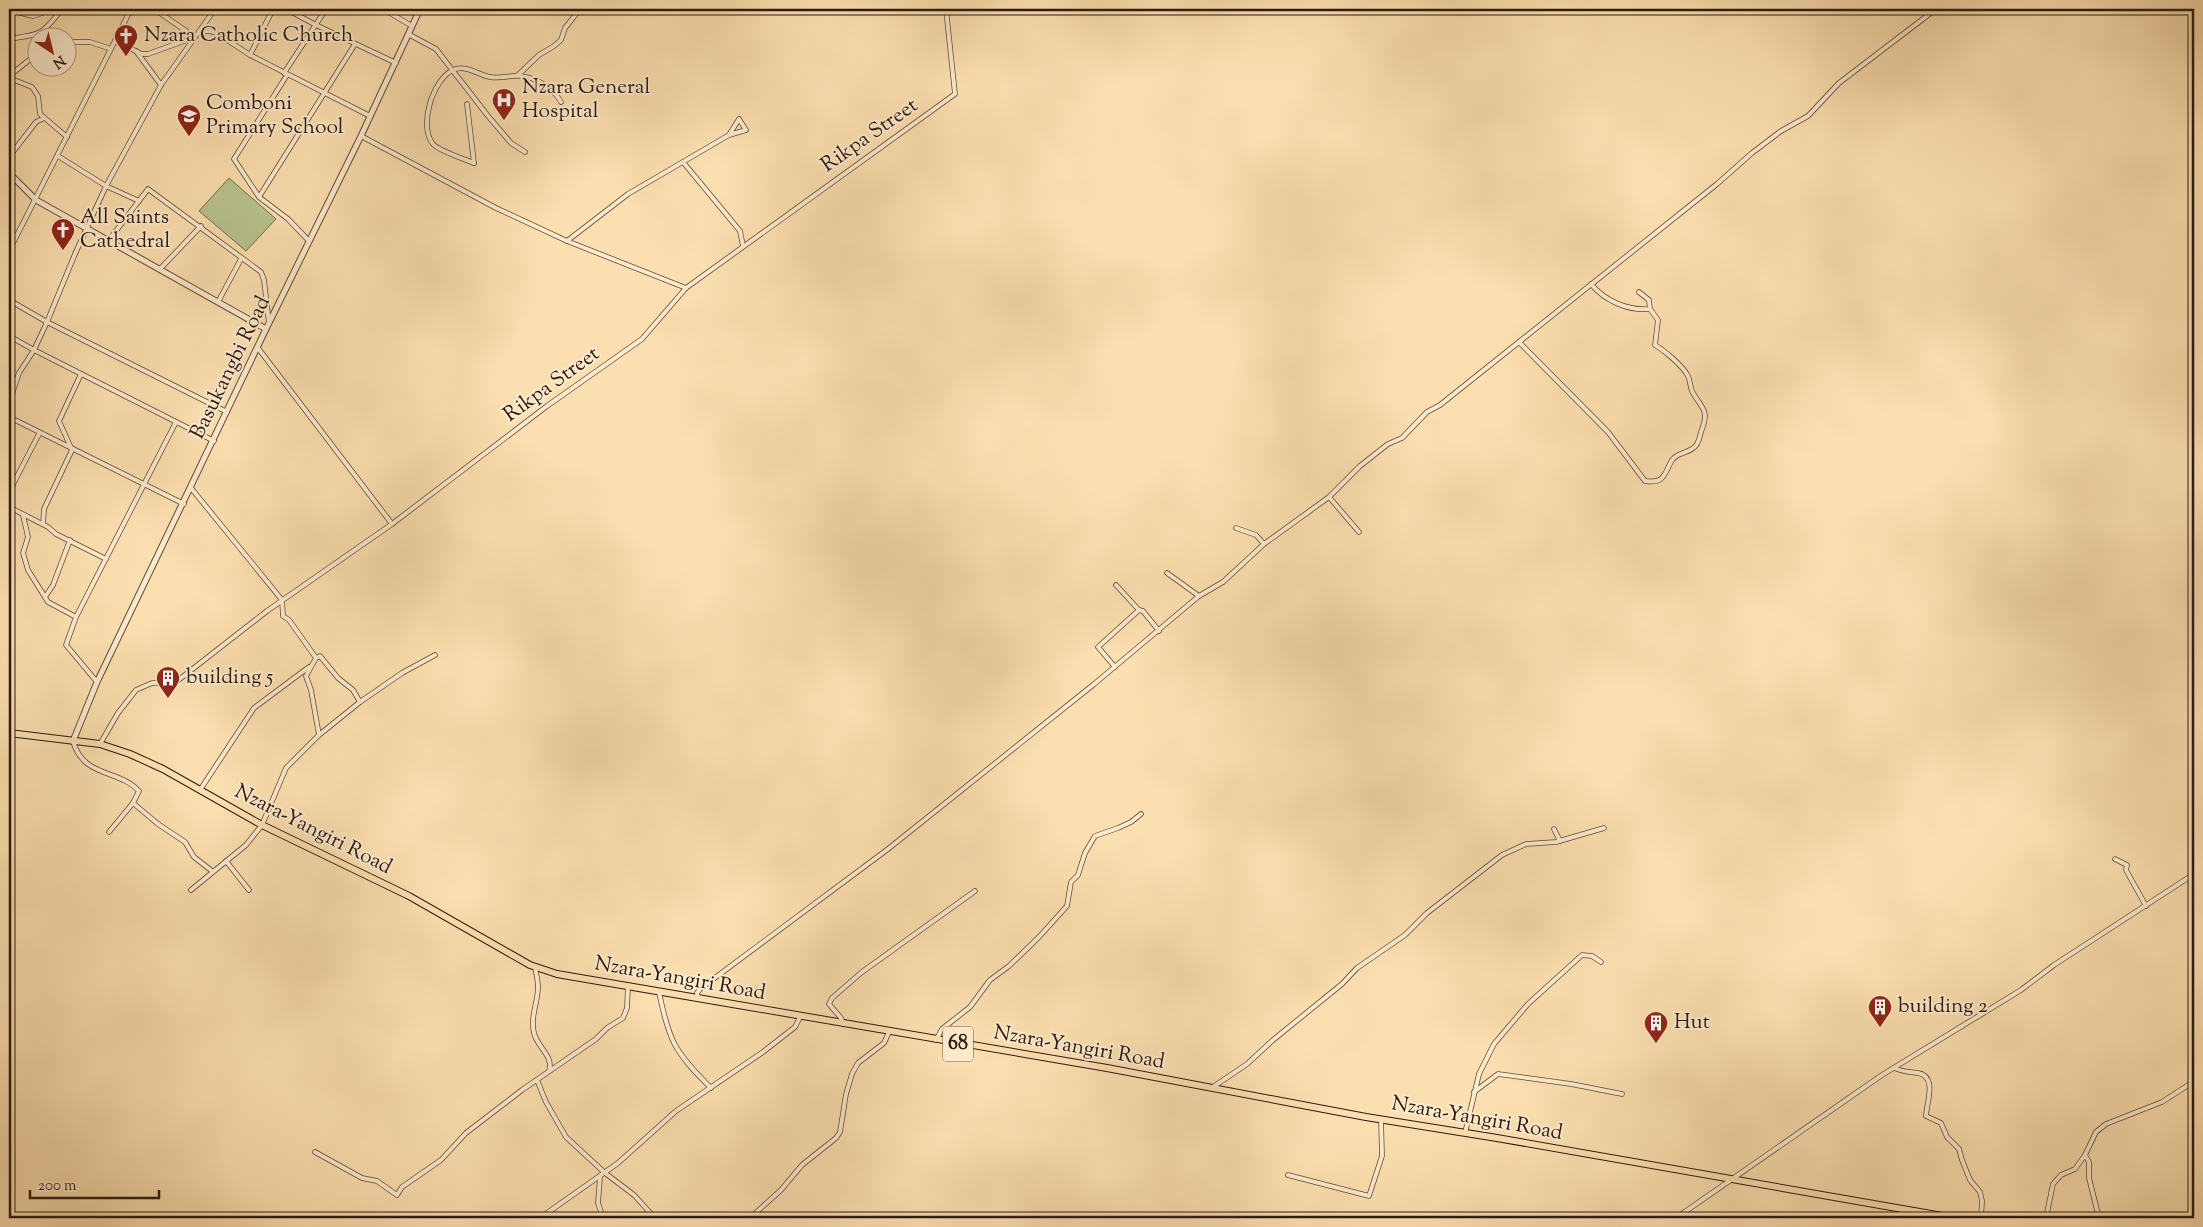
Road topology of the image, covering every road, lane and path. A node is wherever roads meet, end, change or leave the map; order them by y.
1 (54, 9) edge
2 (62, 9) edge
3 (131, 9) edge
4 (154, 9) edge
5 (215, 9) edge
6 (273, 9) edge
7 (286, 9) edge
8 (326, 9) edge
9 (383, 9) edge
10 (420, 9) edge
11 (580, 9) edge
12 (946, 9) edge
13 (1936, 9) edge
14 (9, 10) edge
15 (316, 25) junction
16 (412, 26) junction
17 (199, 32) junction
18 (408, 34) junction
19 (195, 37) junction
20 (9, 39) edge
21 (78, 42) edge
22 (115, 42) junction
23 (356, 44) junction
24 (111, 49) junction
25 (135, 50) junction
26 (250, 55) junction
27 (28, 61) edge
28 (396, 63) junction
29 (453, 70) junction
30 (286, 74) junction
31 (518, 76) junction
32 (9, 77) edge
33 (161, 86) junction
34 (324, 92) junction
35 (561, 102) dead end
36 (467, 104) dead end
37 (370, 116) junction
38 (44, 118) junction
39 (729, 135) junction
40 (361, 136) junction
41 (67, 138) junction
42 (525, 152) dead end
43 (58, 156) junction
44 (9, 157) edge
45 (683, 162) junction
46 (9, 174) edge
47 (106, 186) junction
48 (259, 197) junction
49 (36, 200) junction
50 (139, 201) junction
51 (201, 226) junction
52 (87, 227) junction
53 (109, 240) junction
54 (309, 241) junction
55 (567, 241) junction
56 (743, 246) junction
57 (9, 249) edge
58 (241, 259) junction
59 (160, 269) junction
60 (1591, 284) junction
61 (686, 288) junction
62 (1639, 292) dead end
63 (9, 300) edge
64 (218, 302) junction
65 (1650, 309) junction
66 (47, 322) junction
67 (269, 323) junction
68 (266, 329) junction
69 (9, 336) edge
70 (1519, 342) junction
71 (258, 348) junction
72 (34, 350) junction
73 (81, 374) junction
74 (9, 404) edge
75 (228, 413) junction
76 (9, 417) edge
77 (176, 422) junction
78 (39, 434) junction
79 (214, 441) junction
80 (72, 450) junction
81 (143, 484) junction
82 (191, 488) junction
83 (9, 492) edge
84 (1329, 497) junction
85 (184, 504) junction
86 (9, 507) edge
87 (23, 515) junction
88 (43, 524) junction
89 (392, 524) junction
90 (1236, 528) dead end
91 (1359, 532) dead end
92 (70, 540) junction
93 (1264, 544) junction
94 (106, 559) junction
95 (1168, 573) dead end
96 (1116, 585) dead end
97 (1199, 596) junction
98 (45, 597) junction
99 (282, 600) junction
100 (1139, 610) junction
101 (76, 618) junction
102 (1159, 631) junction
103 (434, 655) dead end
104 (316, 658) junction
105 (309, 667) junction
106 (1115, 667) junction
107 (97, 682) junction
108 (360, 702) junction
109 (9, 733) edge
110 (319, 735) junction
111 (73, 742) junction
112 (100, 744) junction
113 (200, 790) junction
114 (133, 803) junction
115 (1140, 814) dead end
116 (262, 825) junction
117 (1604, 828) dead end
118 (1554, 829) dead end
119 (110, 832) dead end
120 (1560, 841) junction
121 (2116, 859) dead end
122 (226, 861) junction
123 (212, 871) junction
124 (2194, 874) edge
125 (191, 890) dead end
126 (249, 890) dead end
127 (975, 891) dead end
128 (2146, 906) junction
129 (1601, 962) dead end
130 (535, 967) junction
131 (628, 986) junction
132 (659, 992) junction
133 (698, 999) junction
134 (800, 1017) junction
135 (843, 1024) junction
136 (889, 1032) junction
137 (936, 1040) junction
138 (550, 1060) junction
139 (557, 1067) junction
140 (1894, 1068) junction
141 (549, 1072) junction
142 (537, 1080) junction
143 (2190, 1084) dead end
144 (711, 1088) junction
145 (1211, 1088) junction
146 (1474, 1092) junction
147 (1622, 1094) dead end
148 (1381, 1119) junction
149 (1465, 1133) junction
150 (315, 1152) dead end
151 (2085, 1155) junction
152 (605, 1173) junction
153 (1288, 1175) dead end
154 (600, 1177) junction
155 (1733, 1180) junction
156 (540, 1218) edge
157 (603, 1218) edge
158 (655, 1218) edge
159 (750, 1218) edge
160 (1676, 1218) edge
161 (1954, 1218) edge
162 (1981, 1218) edge
163 (2046, 1218) edge
164 (2099, 1218) edge

1 - 14 street
2 - 20 street
3 - 22 street
4 - 19 street
5 - 17 street
6 - 26 street
7 - 15 street
8 - 15 street
9 - 16 street
10 - 16 street, Basukangbi Road
11 - 31 street
12 - 56 street, Rikpa Street
13 - 60 street
15 - 23 street
15 - 30 street
16 - 18 street, Basukangbi Road
17 - 19 street
17 - 26 street
18 - 28 street, Basukangbi Road
18 - 29 street
19 - 25 street
19 - 33 street
21 - 24 street
22 - 24 street
22 - 25 street
23 - 28 street
23 - 34 street
24 - 41 street
25 - 33 street
26 - 30 street
27 - 32 street
28 - 37 street, Basukangbi Road
29 - 31 street
29 - 36 street
29 - 42 street
30 - 34 street
30 - 48 street
31 - 35 street
32 - 38 street
33 - 47 street
34 - 37 street
34 - 48 street
37 - 40 street, Basukangbi Road
38 - 41 street
38 - 44 street
39 - 39 street
39 - 45 street
40 - 54 street, Basukangbi Road
40 - 55 street
41 - 43 street
43 - 47 street
43 - 49 street
45 - 55 street
45 - 56 street
46 - 49 street
47 - 50 street
47 - 52 street
48 - 54 street
49 - 52 street
49 - 57 street
50 - 51 street
50 - 53 street
51 - 58 street
51 - 59 street
52 - 53 street
52 - 66 street
53 - 59 street
54 - 67 street, Basukangbi Road
55 - 61 street
56 - 61 street, Rikpa Street
58 - 64 street
58 - 67 street
59 - 64 street
60 - 65 street
60 - 70 street
61 - 89 street, Rikpa Street
62 - 65 street
63 - 66 street
64 - 68 street
65 - 70 street
66 - 72 street
66 - 75 street
67 - 68 street, Basukangbi Road
68 - 71 street, Basukangbi Road
69 - 72 street
70 - 84 street
71 - 75 street, Basukangbi Road
71 - 89 street
72 - 73 street
72 - 74 street
73 - 77 street
73 - 80 street
75 - 79 street, Basukangbi Road
76 - 78 street
77 - 79 street
77 - 81 street
78 - 80 street
78 - 83 street
79 - 82 street, Basukangbi Road
80 - 81 street
80 - 88 street
81 - 85 street
81 - 94 street
82 - 85 street, Basukangbi Road
82 - 99 street
84 - 91 street
84 - 93 street
85 - 107 street, Basukangbi Road
86 - 87 street
87 - 88 street
87 - 98 street
88 - 92 street
89 - 99 street, Rikpa Street
90 - 93 street
92 - 94 street
92 - 98 street
93 - 97 street
94 - 101 street
95 - 97 street
96 - 100 street
97 - 102 street
98 - 101 street
99 - 104 street
99 - 112 street, Rikpa Street
100 - 102 street
100 - 106 street
101 - 107 street
102 - 106 street
103 - 108 street
104 - 105 street
104 - 108 street
105 - 110 street
105 - 113 street
106 - 133 street
107 - 111 street, Basukangbi Road
108 - 110 street
109 - 111 main road, Nzara-Yangiri Road / 68
110 - 116 street
111 - 112 main road, Nzara-Yangiri Road / 68
111 - 114 street
112 - 113 main road, Nzara-Yangiri Road / 68
113 - 116 main road, Nzara-Yangiri Road / 68
114 - 119 street
114 - 123 street
115 - 137 street
116 - 122 street
116 - 130 main road, Nzara-Yangiri Road / 68
117 - 120 street
118 - 120 street
120 - 145 street
121 - 128 street
122 - 123 street
122 - 126 street
123 - 125 street
124 - 128 street
127 - 135 street
128 - 140 street
129 - 146 street
130 - 131 main road, Nzara-Yangiri Road / 68
130 - 138 street
131 - 132 main road, Nzara-Yangiri Road / 68
131 - 139 street
132 - 133 main road, Nzara-Yangiri Road / 68
132 - 144 street
133 - 134 main road, Nzara-Yangiri Road / 68
134 - 135 main road, Nzara-Yangiri Road / 68
134 - 144 street
135 - 136 main road, Nzara-Yangiri Road / 68
136 - 137 main road, Nzara-Yangiri Road / 68
136 - 159 street
137 - 145 main road, Nzara-Yangiri Road / 68
138 - 139 street
138 - 141 street
139 - 141 street
140 - 155 street
140 - 162 street
141 - 142 street
142 - 150 street
142 - 152 street
143 - 151 street
144 - 152 street
145 - 148 main road, Nzara-Yangiri Road / 68
146 - 147 street
146 - 149 street
148 - 149 main road, Nzara-Yangiri Road / 68
148 - 153 street
149 - 155 main road, Nzara-Yangiri Road / 68
151 - 163 street
151 - 164 street
152 - 154 street
152 - 158 street
154 - 156 street
154 - 157 street
155 - 160 street
155 - 161 main road, Nzara-Yangiri Road / 68

